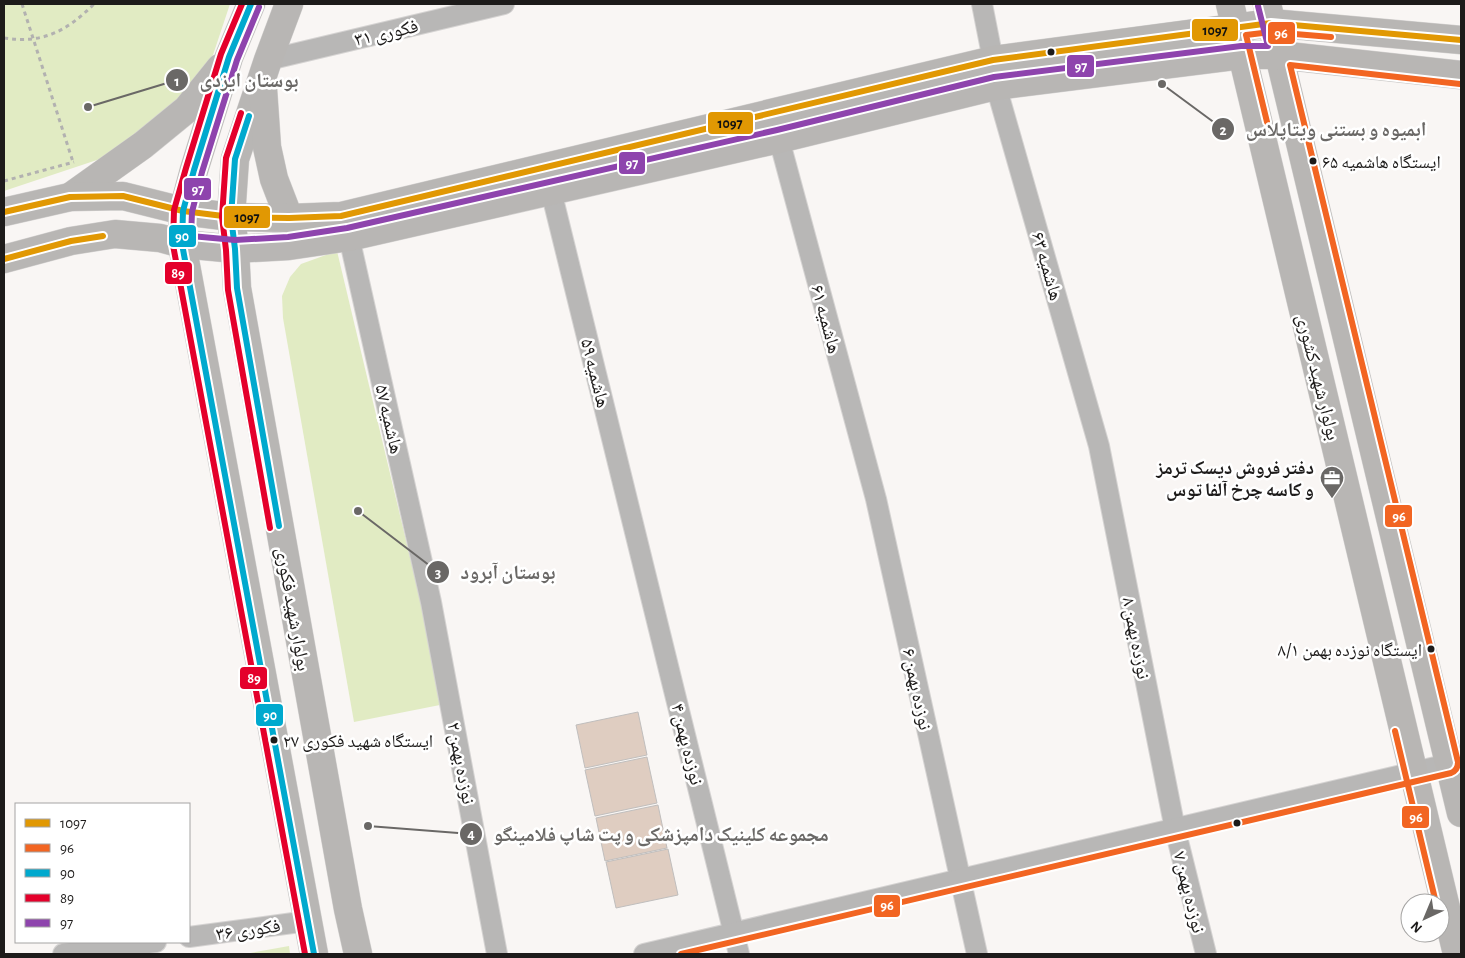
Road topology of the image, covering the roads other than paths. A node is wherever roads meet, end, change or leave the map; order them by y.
1 (251, 4) edge
2 (289, 4) edge
3 (504, 4) edge
4 (982, 4) edge
5 (1269, 13) edge
6 (1232, 16) edge
7 (1461, 40) edge
8 (1242, 55) junction
9 (1279, 55) junction
10 (229, 58) junction
11 (265, 67) junction
12 (995, 73) junction
13 (1461, 75) edge
14 (779, 139) junction
15 (551, 191) junction
16 (70, 197) junction
17 (183, 211) junction
18 (4, 212) edge
19 (231, 217) junction
20 (289, 218) junction
21 (349, 237) junction
22 (182, 244) junction
23 (235, 249) junction
24 (4, 259) edge
25 (1099, 446) joint
26 (876, 499) joint
27 (641, 555) joint
28 (432, 602) joint
29 (1455, 763) edge
30 (1415, 772) junction
31 (1461, 813) edge
32 (1175, 829) junction
33 (960, 880) junction
34 (308, 921) junction
35 (734, 933) junction
36 (190, 937) edge
37 (148, 943) edge
38 (63, 954) edge
39 (314, 954) edge
40 (358, 954) edge
41 (497, 954) edge
42 (644, 954) edge
43 (739, 954) edge
44 (977, 954) edge
45 (1206, 954) edge
46 (1457, 954) edge

1 - 10 main road
2 - 11 main road, بولوار شهید فکوری
3 - 11 street, فکوری ۳۱
4 - 12 street, هاشمیه ۶۳
5 - 6 main road
5 - 7 main road
5 - 9 main road, بولوار شهید کشوری
6 - 8 main road, بولوار شهید کشوری
6 - 12 main road
8 - 9 main road
8 - 12 main road
8 - 30 main road, بولوار شهید کشوری
9 - 13 main road
9 - 29 main road, بولوار شهید کشوری
10 - 16 main road
10 - 17 main road
11 - 19 main road, بولوار شهید فکوری
11 - 20 main road
12 - 14 main road
12 - 20 main road
12 - 25 street, هاشمیه ۶۳
14 - 15 main road
14 - 26 street, هاشمیه ۶۱
15 - 21 main road
15 - 27 street, هاشمیه ۵۹
16 - 17 main road
16 - 18 main road
17 - 19 main road
17 - 22 main road
19 - 20 main road
19 - 23 main road, بولوار شهید فکوری
21 - 23 main road
21 - 28 street, هاشمیه ۵۷
22 - 23 main road
22 - 24 main road
22 - 34 main road
23 - 40 main road, بولوار شهید فکوری
25 - 32 street, نوزده بهمن ۸
26 - 33 street, نوزده بهمن ۶
27 - 35 street, نوزده بهمن ۴
28 - 41 street, نوزده بهمن ۲
29 - 30 street
29 - 31 main road, بولوار شهید کشوری
30 - 32 street
30 - 46 main road, بولوار شهید کشوری
32 - 33 street
32 - 45 street, نوزده بهمن ۷
33 - 35 street
33 - 44 street, نوزده بهمن ۶
34 - 36 street, فکوری ۳۶
34 - 39 main road
35 - 42 street
35 - 43 street, نوزده بهمن ۴
37 - 38 street

